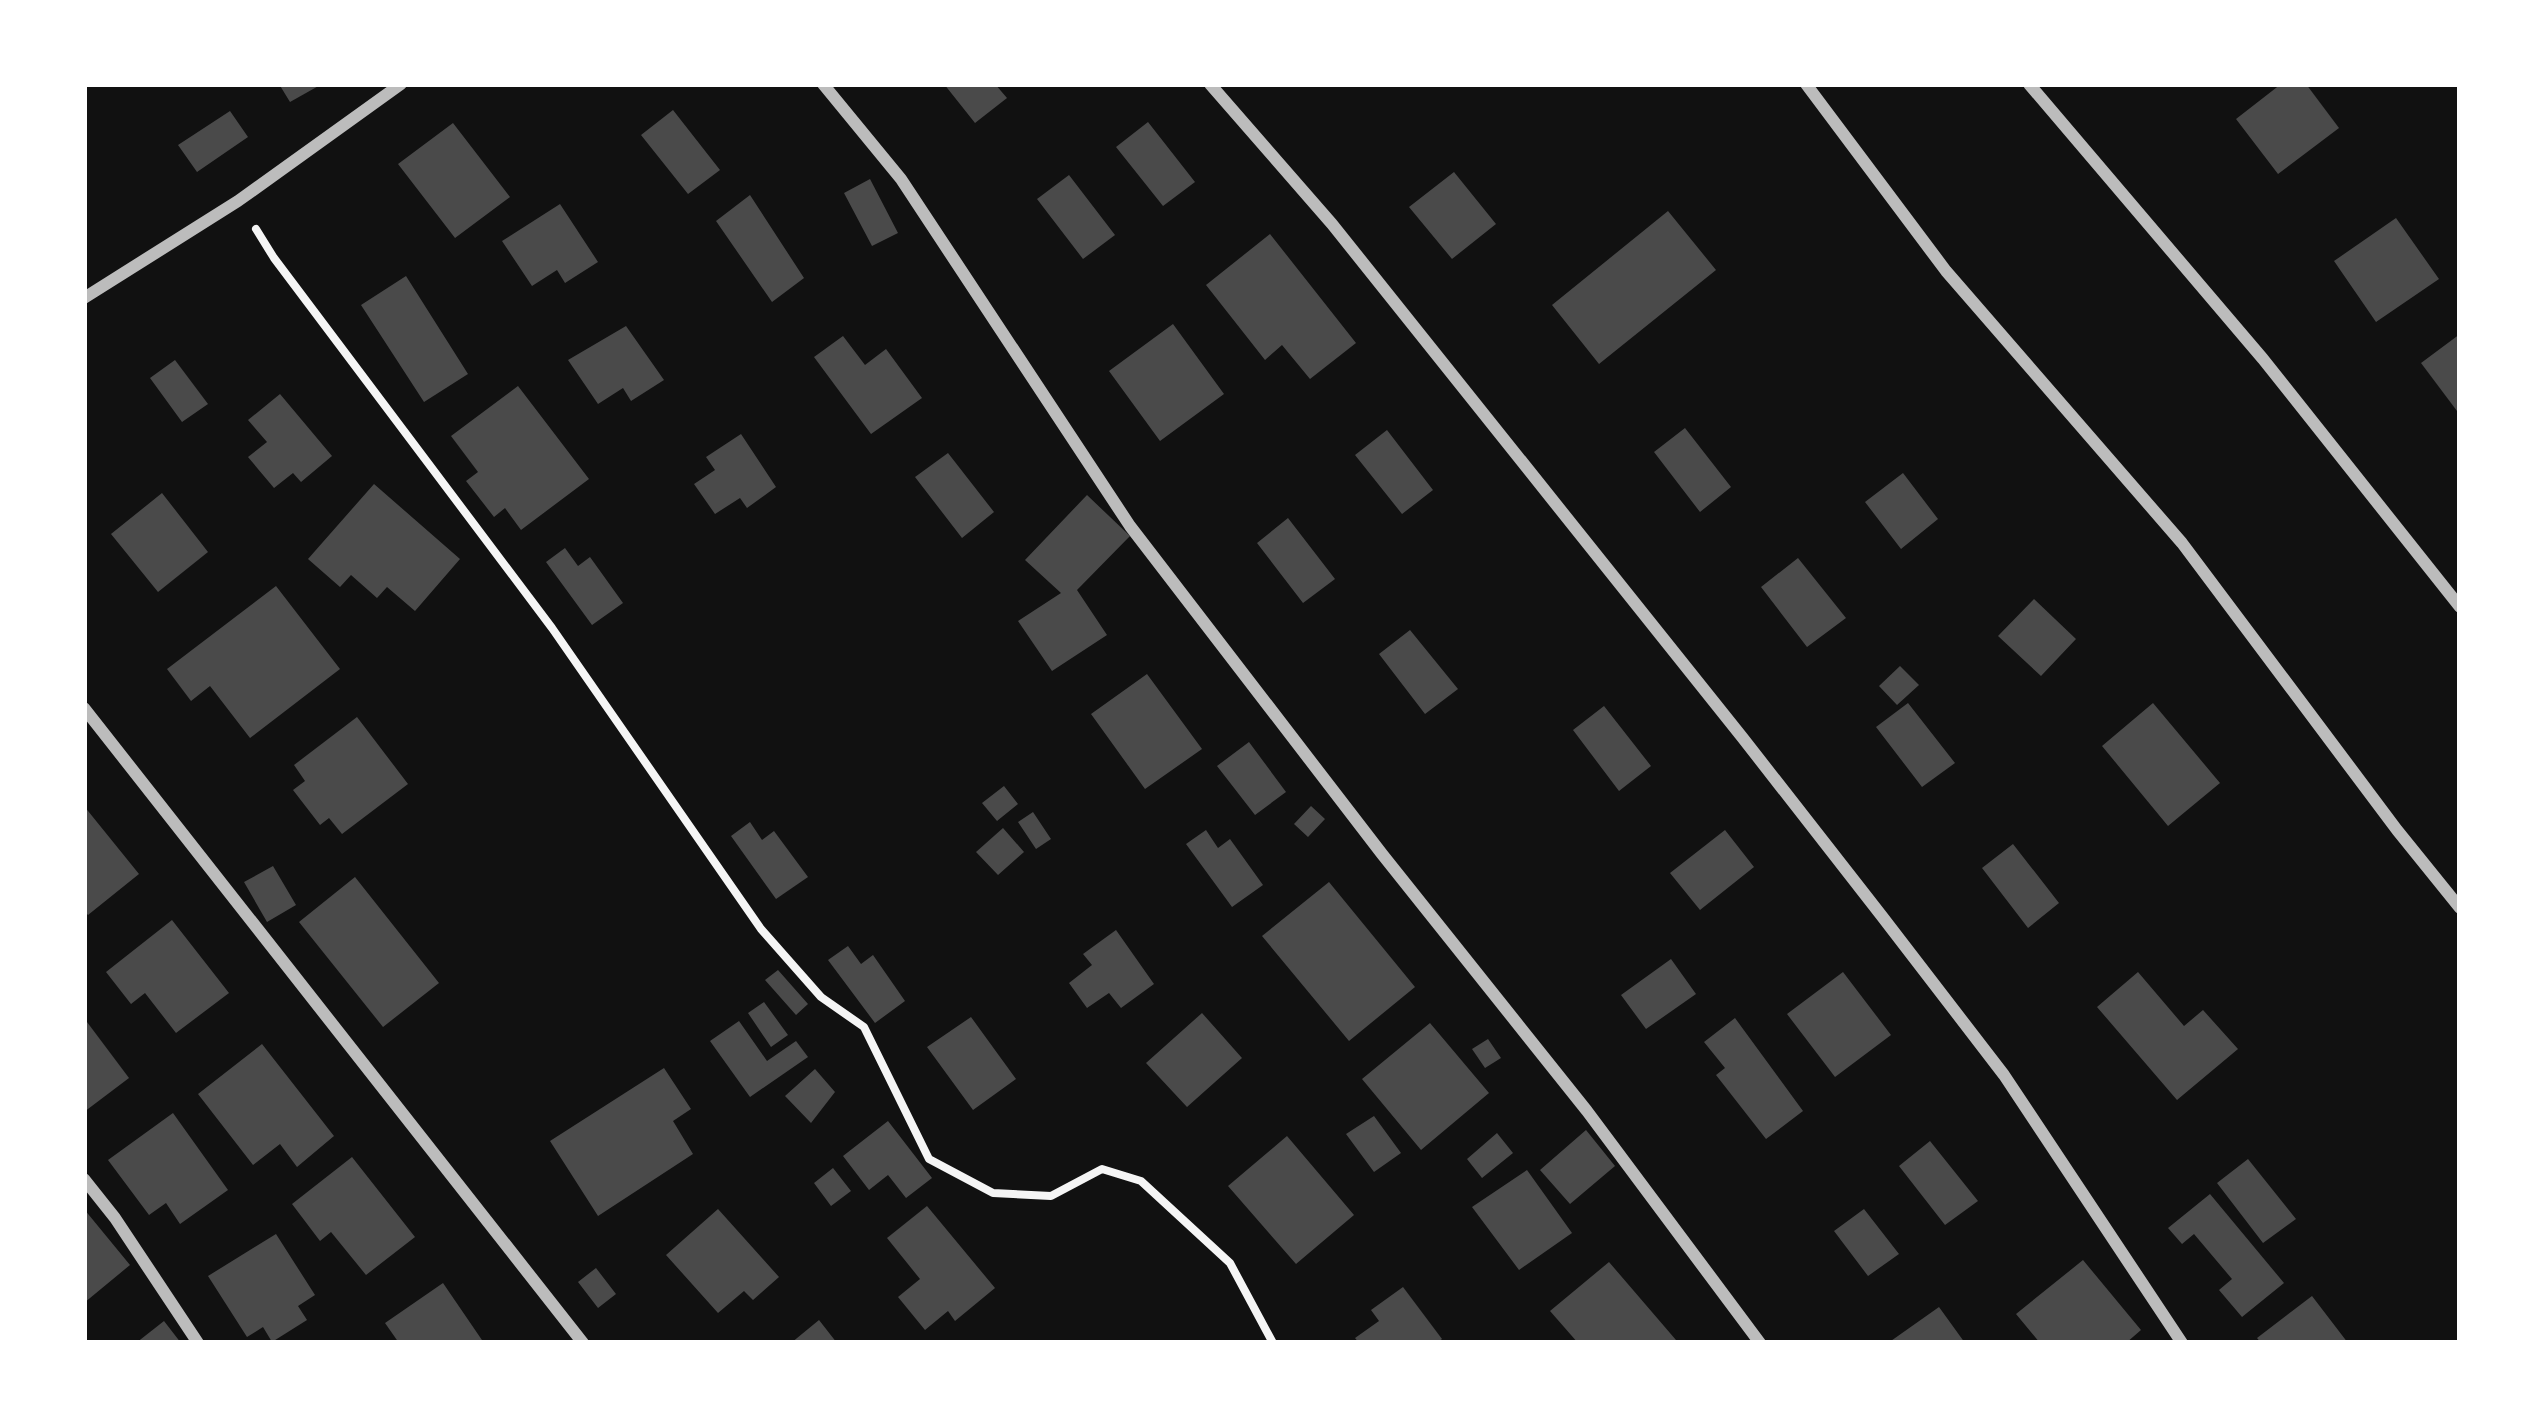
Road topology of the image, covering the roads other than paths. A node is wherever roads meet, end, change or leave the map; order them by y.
1 (401, 84) edge
2 (823, 84) edge
3 (1210, 84) edge
4 (1806, 84) edge
5 (2029, 84) edge
6 (84, 298) edge
7 (2460, 607) edge
8 (84, 708) edge
9 (2460, 908) edge
10 (84, 1179) edge
11 (198, 1343) edge
12 (583, 1343) edge
13 (1760, 1343) edge
14 (2182, 1343) edge

1 - 6 street
2 - 13 street
3 - 14 street
4 - 9 street
5 - 7 street
8 - 12 street
10 - 11 street

